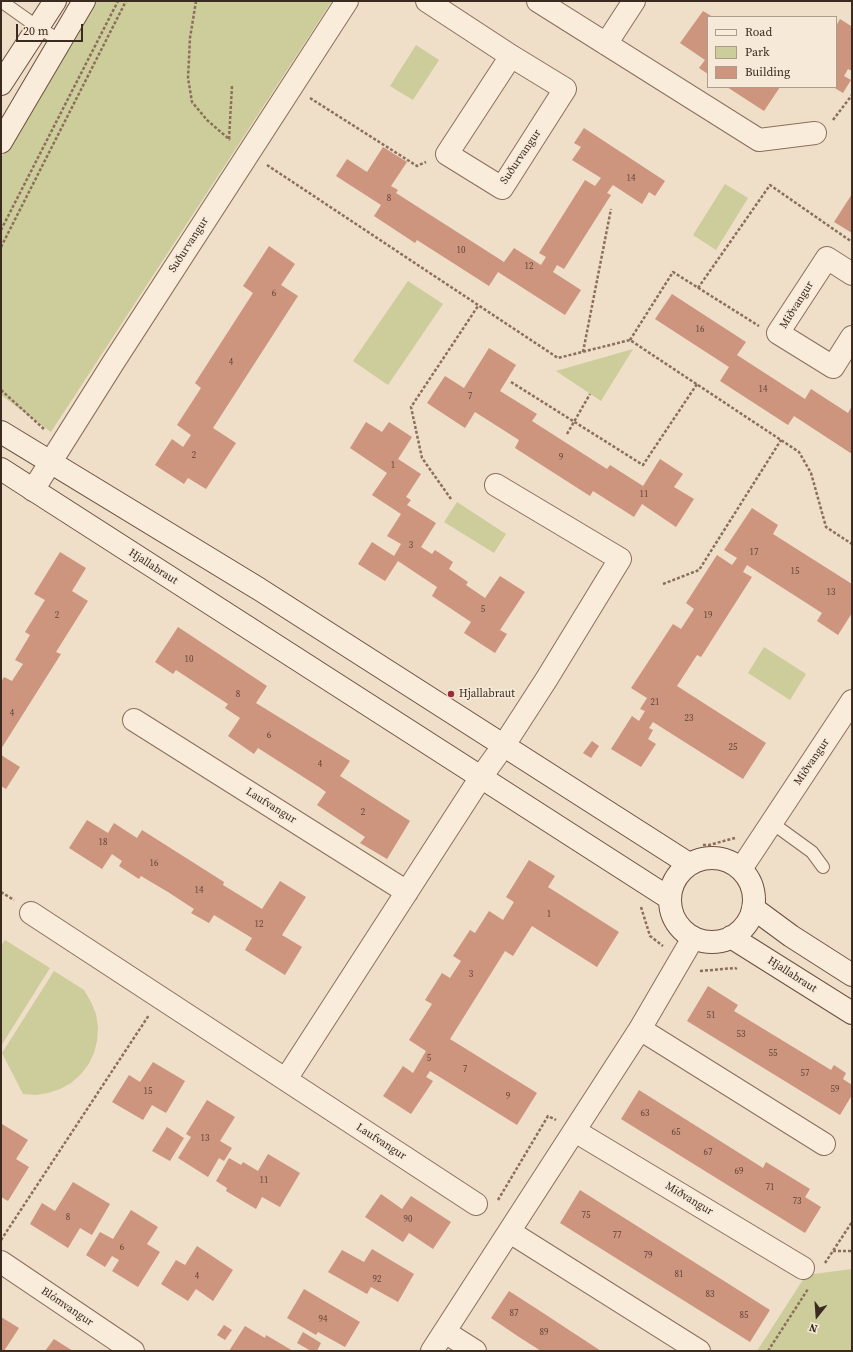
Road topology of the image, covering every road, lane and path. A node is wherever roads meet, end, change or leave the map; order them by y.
1 (1, 1) edge
2 (55, 1) edge
3 (84, 1) edge
4 (118, 1) edge
5 (126, 1) edge
6 (196, 1) edge
7 (347, 1) edge
8 (427, 1) edge
9 (538, 1) edge
10 (634, 1) edge
11 (39, 28) junction
12 (61, 41) junction
13 (606, 44) junction
14 (511, 56) junction
15 (1, 84) edge
16 (232, 86) dead end
17 (292, 86) junction
18 (852, 95) edge
19 (814, 132) joint
20 (229, 139) junction
21 (1, 142) edge
22 (249, 152) junction
23 (447, 154) junction
24 (611, 208) dead end
25 (1, 230) edge
26 (852, 242) edge
27 (1, 247) edge
28 (852, 274) edge
29 (698, 288) junction
30 (478, 306) junction
31 (778, 333) junction
32 (852, 337) edge
33 (630, 340) junction
34 (583, 352) junction
35 (511, 382) dead end
36 (696, 384) junction
37 (1, 390) edge
38 (590, 394) dead end
39 (574, 422) junction
40 (1, 432) edge
41 (566, 434) dead end
42 (781, 440) junction
43 (56, 453) junction
44 (1, 470) edge
45 (496, 485) dead end
46 (33, 490) junction
47 (451, 499) dead end
48 (852, 544) edge
49 (663, 584) dead end
50 (852, 702) edge
51 (134, 720) dead end
52 (504, 745) junction
53 (481, 777) junction
54 (772, 822) junction
55 (689, 864) junction
56 (823, 867) dead end
57 (741, 869) junction
58 (1, 892) edge
59 (407, 892) junction
60 (669, 898) junction
61 (753, 908) junction
62 (24, 909) joint
63 (732, 937) junction
64 (693, 938) junction
65 (852, 975) edge
66 (150, 1014) dead end
67 (852, 1014) edge
68 (640, 1029) junction
69 (286, 1079) junction
70 (574, 1131) junction
71 (824, 1144) dead end
72 (487, 1203) joint
73 (510, 1232) junction
74 (1, 1240) edge
75 (833, 1251) dead end
76 (852, 1251) edge
77 (1, 1262) edge
78 (803, 1268) dead end
79 (445, 1332) junction
80 (120, 1348) edge
81 (432, 1351) edge
82 (475, 1351) edge
83 (699, 1351) edge

1 - 11 lane
2 - 11 street
3 - 12 street
4 - 25 path
5 - 27 path
6 - 20 path
7 - 17 street, Suðurvangur
8 - 14 street, Suðurvangur
9 - 13 street
10 - 13 street
11 - 12 lane
11 - 15 street
12 - 21 street
13 - 19 street
14 - 23 street
14 - 23 street, Suðurvangur
16 - 20 path
17 - 22 street, Suðurvangur
17 - 23 path
18 - 19 path
20 - 22 path
22 - 30 path
22 - 43 street, Suðurvangur
24 - 34 path
26 - 29 path
28 - 31 street, Miðvangur
29 - 31 path
29 - 33 path
30 - 34 path
30 - 47 path
31 - 32 street, Miðvangur
33 - 34 path
33 - 36 path
35 - 39 path
36 - 39 path
36 - 42 path
37 - 43 path
38 - 39 path
39 - 41 path
40 - 43 street
42 - 48 path
42 - 49 path
43 - 46 street, Suðurvangur
43 - 52 street
44 - 46 street, Hjallabraut
45 - 52 street
46 - 53 street, Hjallabraut
50 - 54 street, Miðvangur
51 - 59 street, Laufvangur
52 - 53 street
52 - 55 street
53 - 59 street
53 - 60 street, Hjallabraut
54 - 56 lane
54 - 57 street, Miðvangur
55 - 57 street
55 - 60 street
57 - 61 street
58 - 62 path
59 - 69 street
60 - 64 street
61 - 63 street
61 - 65 street
62 - 69 street, Laufvangur
63 - 64 street
63 - 67 street, Hjallabraut
64 - 68 street
66 - 74 path
68 - 70 street
68 - 71 street
69 - 72 street, Laufvangur
70 - 72 path
70 - 73 street
70 - 78 street, Miðvangur
73 - 79 street
73 - 83 street
75 - 76 path
77 - 80 street, Blómvangur
79 - 81 street
79 - 82 street

